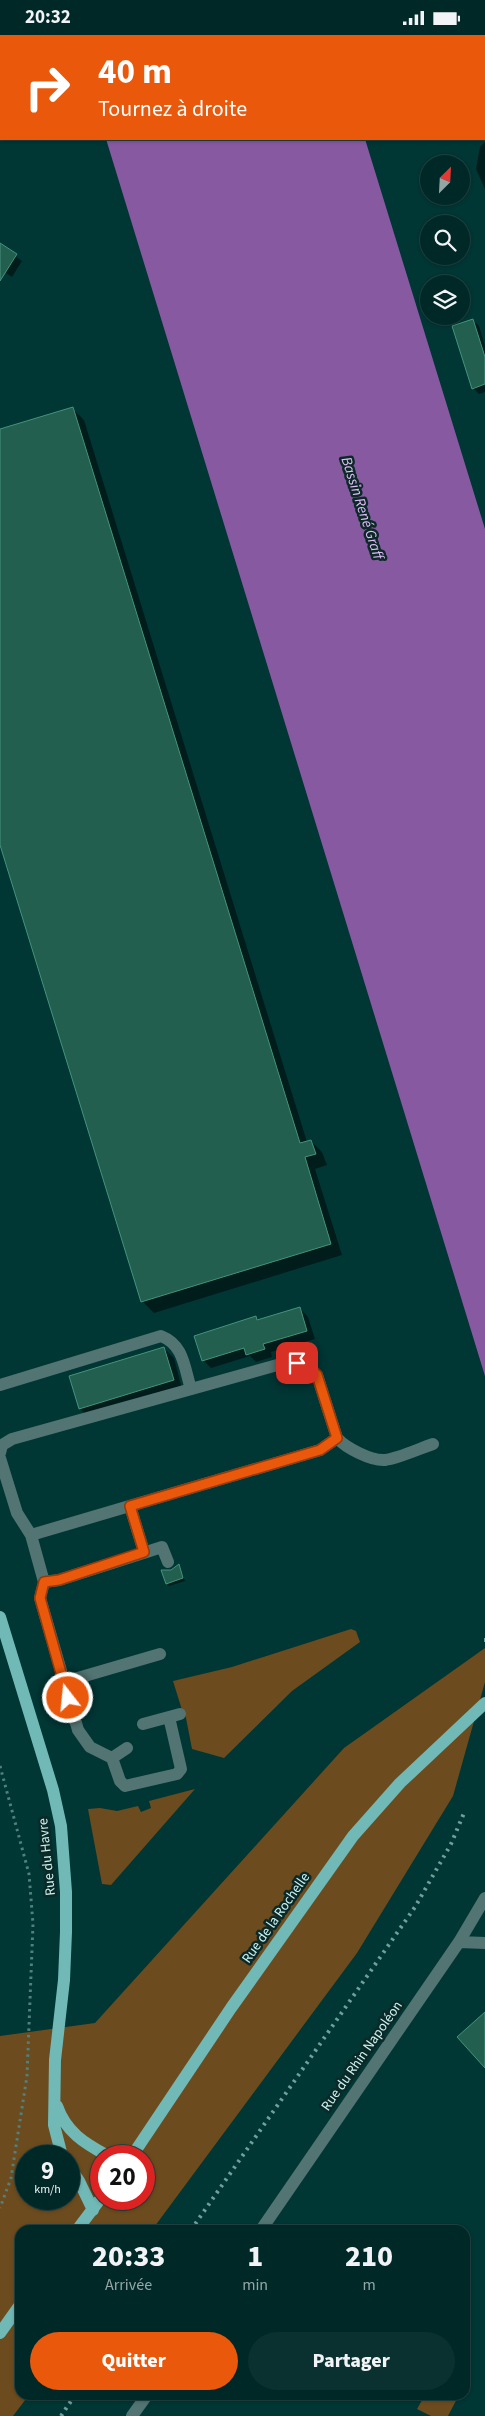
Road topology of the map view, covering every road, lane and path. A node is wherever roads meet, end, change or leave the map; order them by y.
1 (0, 1385) edge
2 (191, 1389) junction
3 (337, 1438) junction
4 (433, 1444) dead end
5 (0, 1453) edge
6 (0, 1458) edge
7 (130, 1506) junction
8 (31, 1535) junction
9 (144, 1552) junction
10 (168, 1562) dead end
11 (44, 1582) junction
12 (0, 1617) edge
13 (160, 1654) dead end
14 (64, 1682) junction
15 (484, 1706) edge
16 (143, 1724) dead end
17 (127, 1748) dead end
18 (112, 1759) junction
19 (0, 1766) edge
20 (485, 1898) edge
21 (459, 1942) junction
22 (485, 1943) edge
23 (55, 2101) junction
24 (59, 2145) edge
25 (90, 2145) edge
26 (139, 2145) edge
27 (80, 2183) edge
28 (90, 2206) edge
29 (0, 2208) edge
30 (92, 2210) edge
31 (81, 2225) edge
32 (264, 2225) edge
33 (15, 2312) edge
34 (0, 2333) edge
35 (143, 2400) edge
36 (132, 2416) edge

1 - 2 street
2 - 3 street
2 - 5 street
3 - 4 street
3 - 7 street
6 - 8 street
7 - 8 street
7 - 9 street
8 - 11 street
9 - 10 street
9 - 11 street
11 - 14 street
12 - 23 main road, Rue du Havre
13 - 14 street
14 - 18 street
15 - 26 main road, Rue de la Rochelle
16 - 18 street
17 - 18 street
19 - 29 path
20 - 21 street, Rue du Rhin Napoléon
21 - 22 street
21 - 32 street, Rue du Rhin Napoléon
23 - 24 main road, Rue du Havre
23 - 25 main road, Rue du Havre
27 - 28 main road
30 - 31 main road
33 - 34 main road
35 - 36 street

